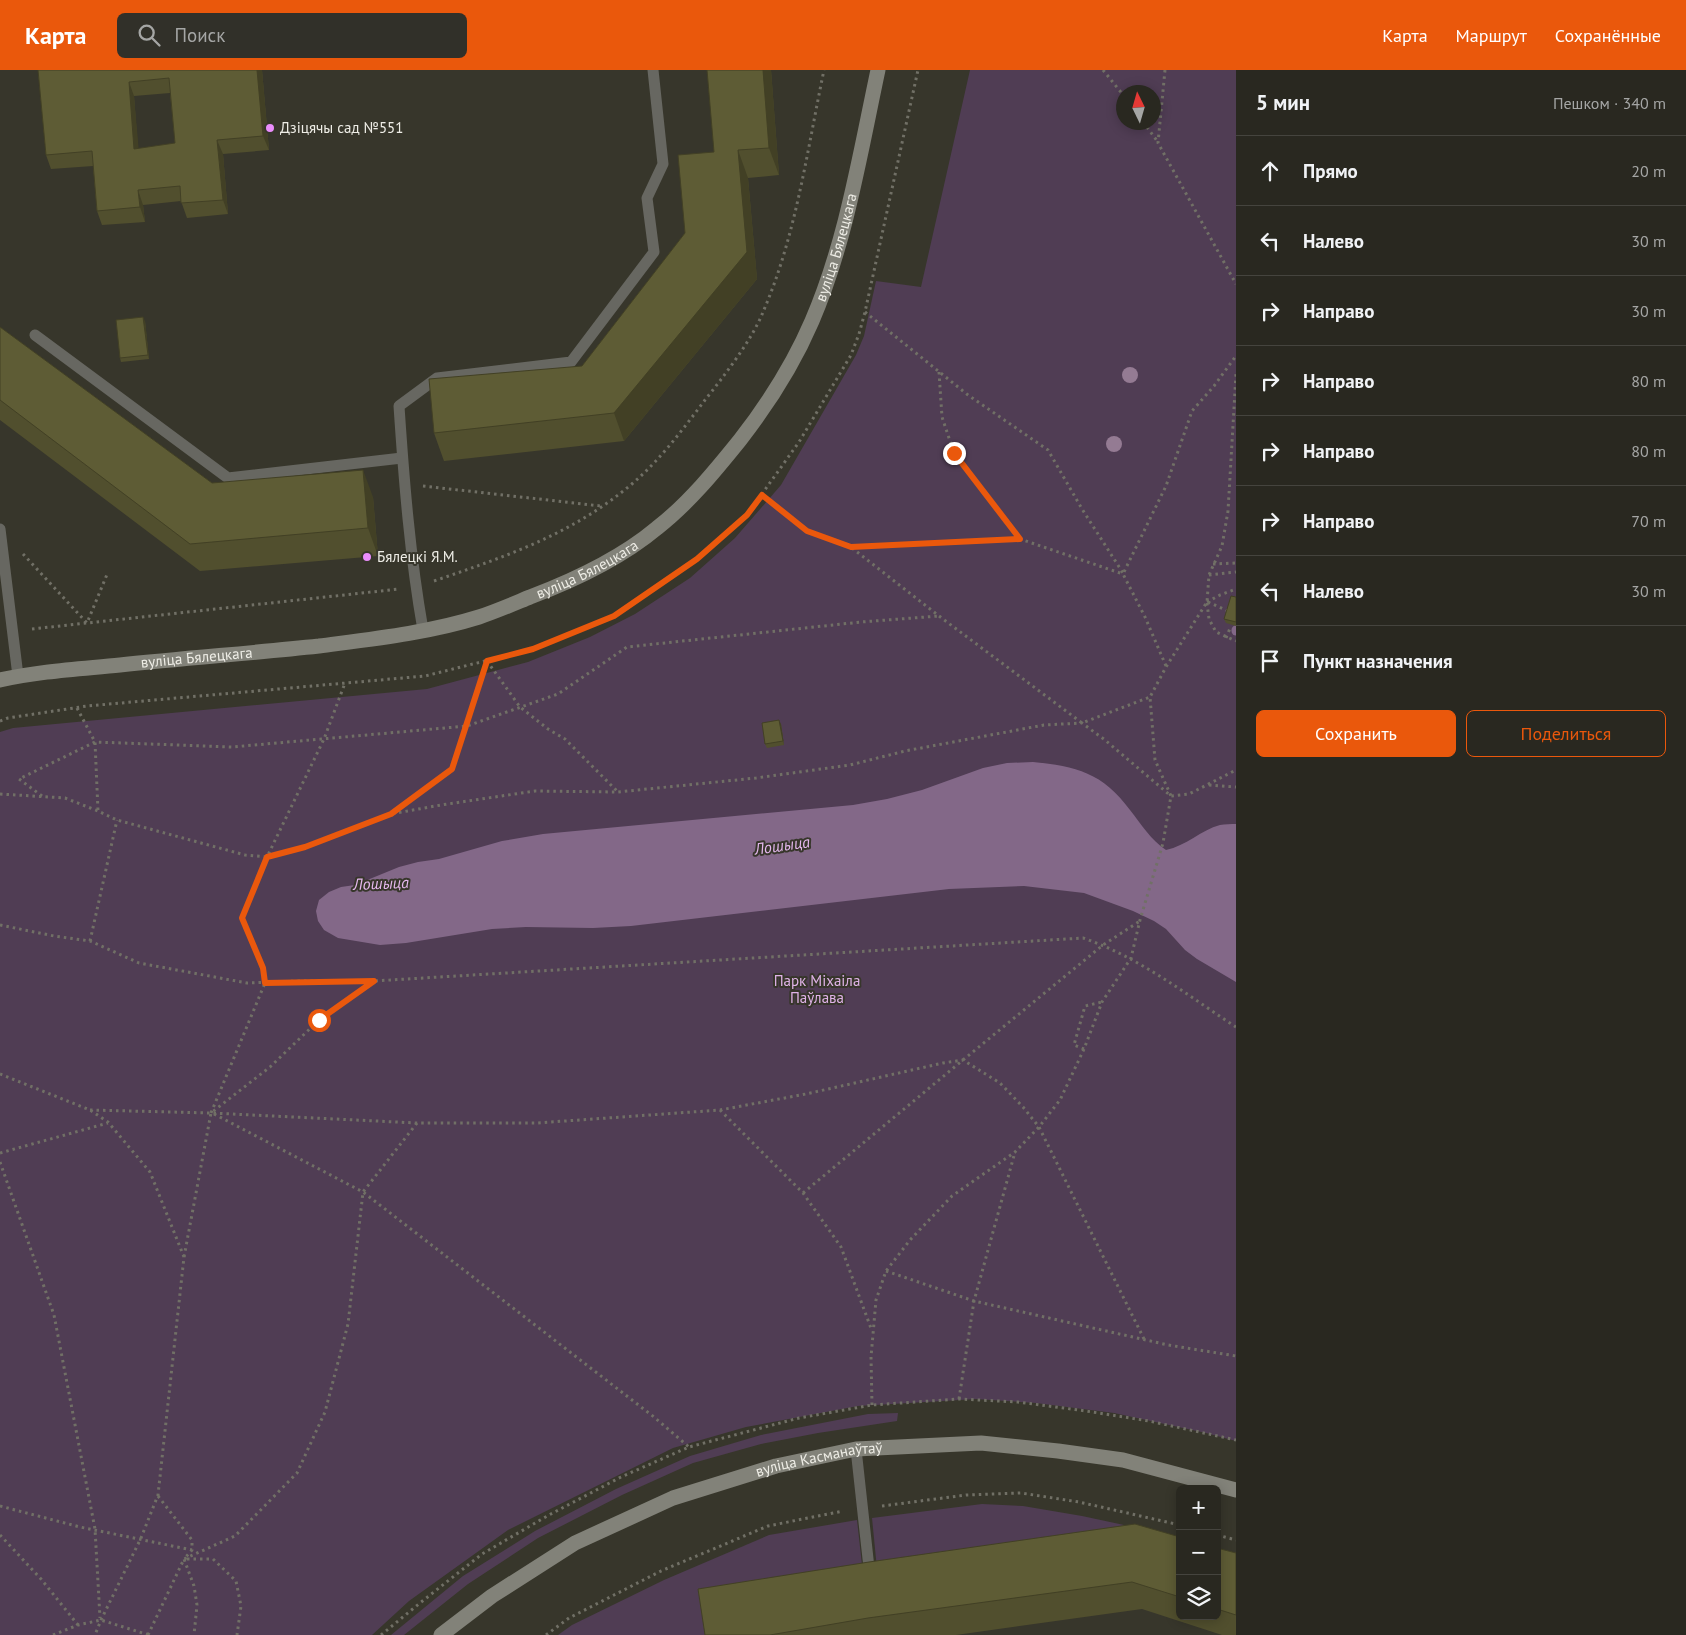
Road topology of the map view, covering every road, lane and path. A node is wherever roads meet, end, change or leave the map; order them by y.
1 (653, 70) edge
2 (824, 70) edge
3 (878, 70) edge
4 (918, 70) edge
5 (1103, 70) edge
6 (1166, 70) edge
7 (1116, 86) edge
8 (1149, 130) edge
9 (1158, 143) junction
10 (1236, 284) edge
11 (865, 312) junction
12 (35, 336) dead end
13 (1236, 356) edge
14 (939, 371) junction
15 (1236, 374) edge
16 (402, 458) junction
17 (404, 484) junction
18 (762, 495) junction
19 (601, 506) junction
20 (0, 529) edge
21 (1020, 539) junction
22 (851, 547) junction
23 (1236, 563) edge
24 (1213, 564) junction
25 (108, 572) dead end
26 (1236, 572) edge
27 (1123, 574) junction
28 (1209, 575) junction
29 (415, 587) junction
30 (1236, 589) edge
31 (1207, 602) junction
32 (1228, 611) edge
33 (939, 616) junction
34 (87, 623) junction
35 (1231, 626) edge
36 (423, 630) junction
37 (12, 631) junction
38 (1236, 635) edge
39 (1226, 638) junction
40 (1235, 641) edge
41 (487, 661) junction
42 (1166, 667) junction
43 (18, 676) junction
44 (0, 680) edge
45 (345, 683) junction
46 (1150, 697) junction
47 (520, 707) junction
48 (77, 708) junction
49 (0, 721) edge
50 (1082, 723) junction
51 (467, 726) junction
52 (324, 739) junction
53 (95, 742) junction
54 (1236, 770) edge
55 (1208, 785) junction
56 (1236, 787) edge
57 (618, 792) junction
58 (0, 794) edge
59 (1171, 796) junction
60 (43, 797) junction
61 (98, 810) junction
62 (391, 814) junction
63 (117, 820) junction
64 (267, 857) junction
65 (1140, 920) junction
66 (0, 925) edge
67 (90, 941) junction
68 (1103, 945) junction
69 (1132, 958) junction
70 (374, 981) junction
71 (265, 983) junction
72 (1102, 1002) junction
73 (1236, 1027) edge
74 (1084, 1049) junction
75 (963, 1060) junction
76 (0, 1074) edge
77 (90, 1110) junction
78 (720, 1110) junction
79 (211, 1113) junction
80 (108, 1122) junction
81 (417, 1123) junction
82 (1039, 1128) junction
83 (1015, 1152) junction
84 (0, 1153) edge
85 (0, 1162) edge
86 (363, 1192) junction
87 (803, 1193) junction
88 (184, 1257) junction
89 (886, 1271) junction
90 (974, 1301) junction
91 (873, 1334) junction
92 (1144, 1339) junction
93 (1236, 1356) edge
94 (959, 1399) dead end
95 (872, 1405) dead end
96 (689, 1447) dead end
97 (856, 1450) junction
98 (1236, 1490) edge
99 (158, 1495) junction
100 (0, 1506) edge
101 (95, 1529) junction
102 (0, 1535) edge
103 (1221, 1536) edge
104 (141, 1538) junction
105 (1236, 1540) edge
106 (192, 1550) junction
107 (184, 1559) junction
108 (871, 1590) edge
109 (101, 1620) junction
110 (78, 1625) junction
111 (53, 1635) edge
112 (95, 1635) edge
113 (149, 1635) edge
114 (194, 1635) edge
115 (237, 1635) edge
116 (440, 1635) edge

1 - 16 lane
2 - 19 path
3 - 36 street, вуліца Бялецкага
4 - 11 path
5 - 7 path
6 - 9 path
8 - 9 path
9 - 10 path
11 - 14 path
11 - 18 path
12 - 16 lane
13 - 27 path
14 - 21 path
14 - 27 path
15 - 24 path
16 - 17 lane
17 - 19 path
17 - 29 lane
18 - 22 path
18 - 41 path
19 - 29 path
20 - 34 path
20 - 37 lane
21 - 22 path
21 - 27 path
22 - 33 path
23 - 24 path
24 - 28 path
25 - 34 path
26 - 28 path
27 - 42 path
28 - 31 path
29 - 34 path
29 - 36 lane
30 - 31 path
31 - 32 path
31 - 39 path
31 - 42 path
33 - 47 path
33 - 50 path
34 - 37 path
35 - 39 path
36 - 43 street, вуліца Бялецкага
37 - 43 lane
38 - 40 path
39 - 40 path
41 - 45 path
41 - 47 path
41 - 51 path
42 - 46 path
43 - 44 street, вуліца Бялецкага
45 - 48 path
45 - 52 path
46 - 50 path
46 - 59 path
47 - 51 path
47 - 57 path
48 - 49 path
48 - 53 path
50 - 57 path
50 - 59 path
51 - 52 path
51 - 62 path
52 - 53 path
52 - 64 path
53 - 60 path
53 - 61 path
54 - 55 path
55 - 56 path
55 - 59 path
57 - 62 path
58 - 60 path
59 - 65 path
60 - 61 path
61 - 63 path
62 - 64 path
63 - 64 path
63 - 67 path
64 - 71 path
65 - 68 path
65 - 69 path
66 - 67 path
67 - 71 path
68 - 69 path
68 - 70 path
68 - 75 path
69 - 72 path
69 - 73 path
70 - 71 path
70 - 79 path
71 - 79 path
72 - 74 path
72 - 74 path
74 - 82 path
75 - 78 path
75 - 82 path
75 - 87 path
76 - 77 path
77 - 79 path
77 - 80 path
78 - 81 path
78 - 87 path
79 - 81 path
79 - 86 path
79 - 88 path
80 - 84 path
80 - 88 path
81 - 86 path
82 - 83 path
82 - 92 path
83 - 89 path
83 - 90 path
85 - 101 path
86 - 96 path
86 - 107 path
87 - 91 path
88 - 99 path
89 - 90 path
89 - 91 path
90 - 92 path
90 - 94 path
91 - 95 path
92 - 93 path
97 - 98 street, вуліца Касманаўтаў
97 - 108 lane
97 - 116 street, вуліца Касманаўтаў
99 - 104 path
99 - 106 path
100 - 101 path
101 - 104 path
101 - 109 path
102 - 110 path
103 - 105 path
104 - 106 path
104 - 109 path
106 - 107 path
107 - 113 path
107 - 114 path
107 - 115 path
109 - 110 path
109 - 112 path
109 - 113 path
110 - 111 path

